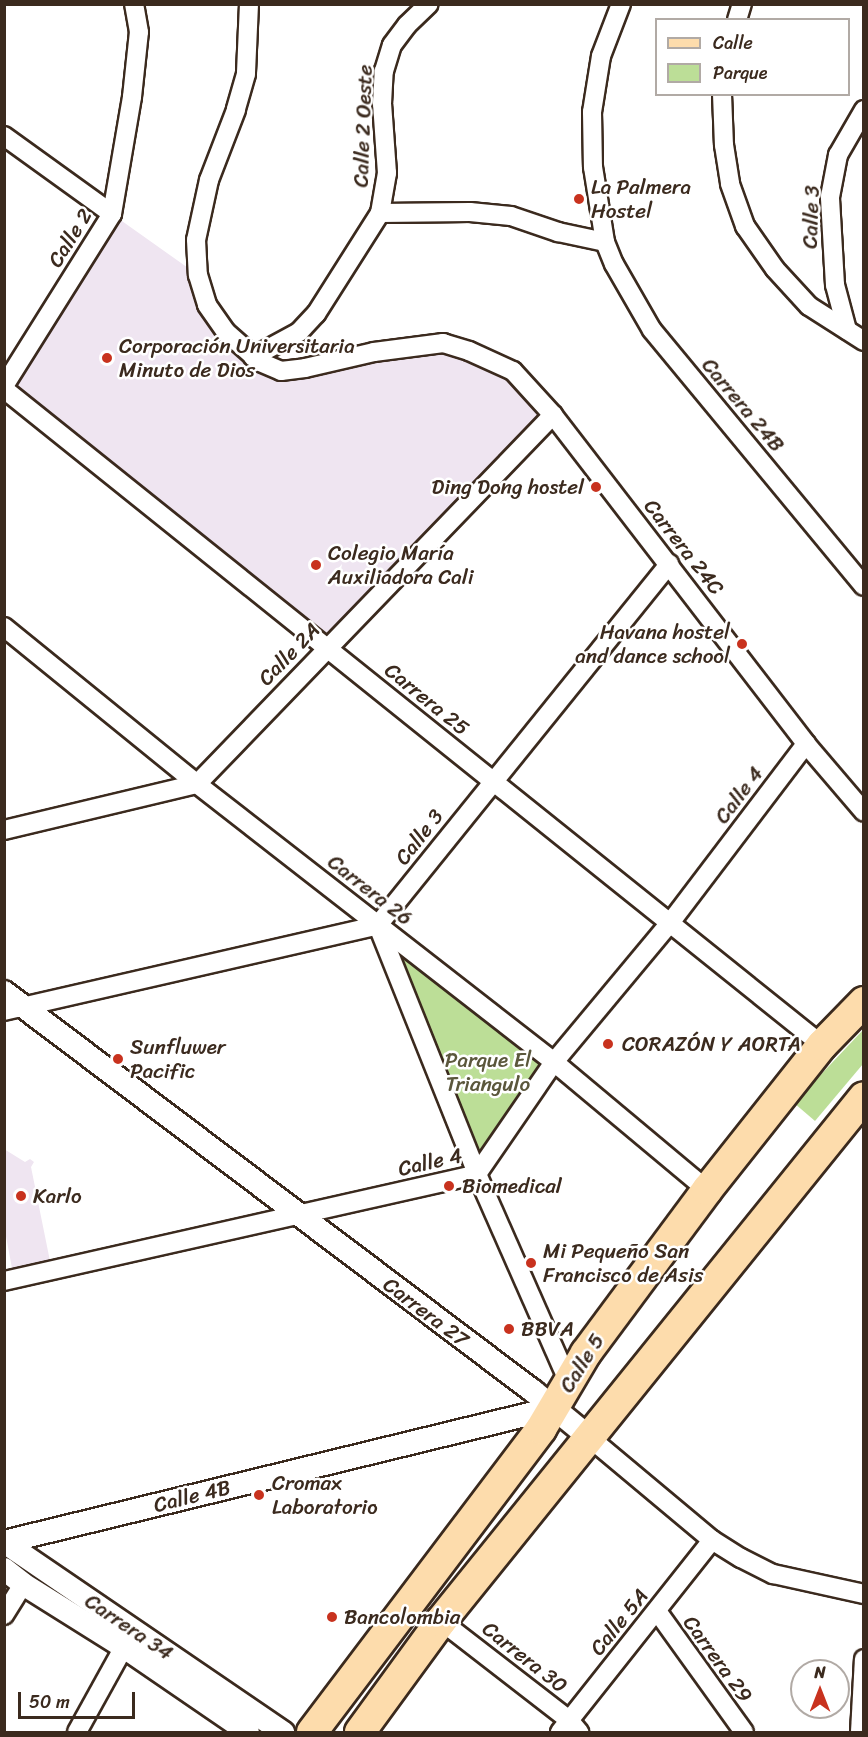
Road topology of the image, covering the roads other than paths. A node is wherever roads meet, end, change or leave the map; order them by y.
1 (134, 4) edge
2 (249, 4) edge
3 (621, 4) edge
4 (425, 6) edge
5 (722, 96) edge
6 (864, 110) edge
7 (4, 136) edge
8 (380, 213) junction
9 (112, 214) junction
10 (605, 242) junction
11 (847, 330) junction
12 (864, 341) edge
13 (253, 357) junction
14 (4, 388) edge
15 (553, 415) junction
16 (669, 564) junction
17 (864, 586) edge
18 (4, 627) edge
19 (327, 647) junction
20 (806, 744) junction
21 (492, 780) junction
22 (197, 784) junction
23 (864, 812) edge
24 (4, 830) edge
25 (670, 923) junction
26 (378, 925) junction
27 (4, 992) edge
28 (864, 1002) edge
29 (14, 1009) edge
30 (822, 1045) junction
31 (554, 1062) junction
32 (864, 1097) edge
33 (477, 1174) junction
34 (707, 1190) junction
35 (296, 1215) junction
36 (4, 1281) edge
37 (561, 1395) junction
38 (590, 1438) junction
39 (712, 1540) junction
40 (4, 1542) edge
41 (4, 1569) edge
42 (23, 1584) junction
43 (864, 1594) edge
44 (657, 1611) junction
45 (4, 1616) edge
46 (441, 1621) junction
47 (129, 1638) junction
48 (864, 1659) edge
49 (570, 1728) edge
50 (77, 1732) edge
51 (248, 1732) edge
52 (283, 1732) edge
53 (312, 1732) edge
54 (360, 1732) edge
55 (744, 1732) edge
56 (860, 1732) edge

1 - 9 street, Calle 2
2 - 13 street
3 - 10 street, Carrera 24B
4 - 8 street, Calle 2 Oeste
5 - 11 street
6 - 11 street, Calle 3
7 - 9 street
8 - 10 street
8 - 13 street, Calle 2 Oeste
9 - 14 street, Calle 2
10 - 17 street, Carrera 24B
11 - 12 street
13 - 15 street, Carrera 24C
14 - 19 street, Carrera 25
15 - 16 street, Carrera 24C
15 - 19 street, Calle 2A
16 - 20 street, Carrera 24C
16 - 21 street, Calle 3
18 - 22 street, Carrera 26
19 - 21 street, Carrera 25
19 - 22 street, Calle 2A
20 - 23 street, Carrera 24C
20 - 25 street, Calle 4
21 - 25 street, Carrera 25
21 - 26 street, Calle 3
22 - 24 street
22 - 26 street, Carrera 26
25 - 30 street, Carrera 25
25 - 31 street, Calle 4
26 - 29 street
26 - 31 street, Carrera 26
26 - 33 street
27 - 29 street, Carrera 27
28 - 30 main road, Calle 5
29 - 35 street, Carrera 27
30 - 34 main road, Calle 5
31 - 33 street, Calle 4
31 - 34 street, Carrera 26
32 - 38 main road
33 - 35 street, Calle 4
33 - 37 street
34 - 37 main road, Calle 5
35 - 36 street, Calle 4
35 - 37 street, Carrera 27
37 - 38 street, Carrera 27
37 - 40 street, Calle 4B
37 - 53 main road, Calle 5
38 - 39 street, Carrera 27
38 - 46 main road
39 - 43 street, Carrera 27
39 - 44 street, Calle 5A
40 - 47 street, Carrera 34
41 - 42 street, Carrera 34
42 - 45 street
42 - 47 street, Carrera 34
44 - 49 street, Calle 5A
44 - 55 street, Carrera 29
46 - 49 street, Carrera 30
46 - 54 main road
47 - 50 street
47 - 51 street, Carrera 34
47 - 52 street, Carrera 34
48 - 56 street

